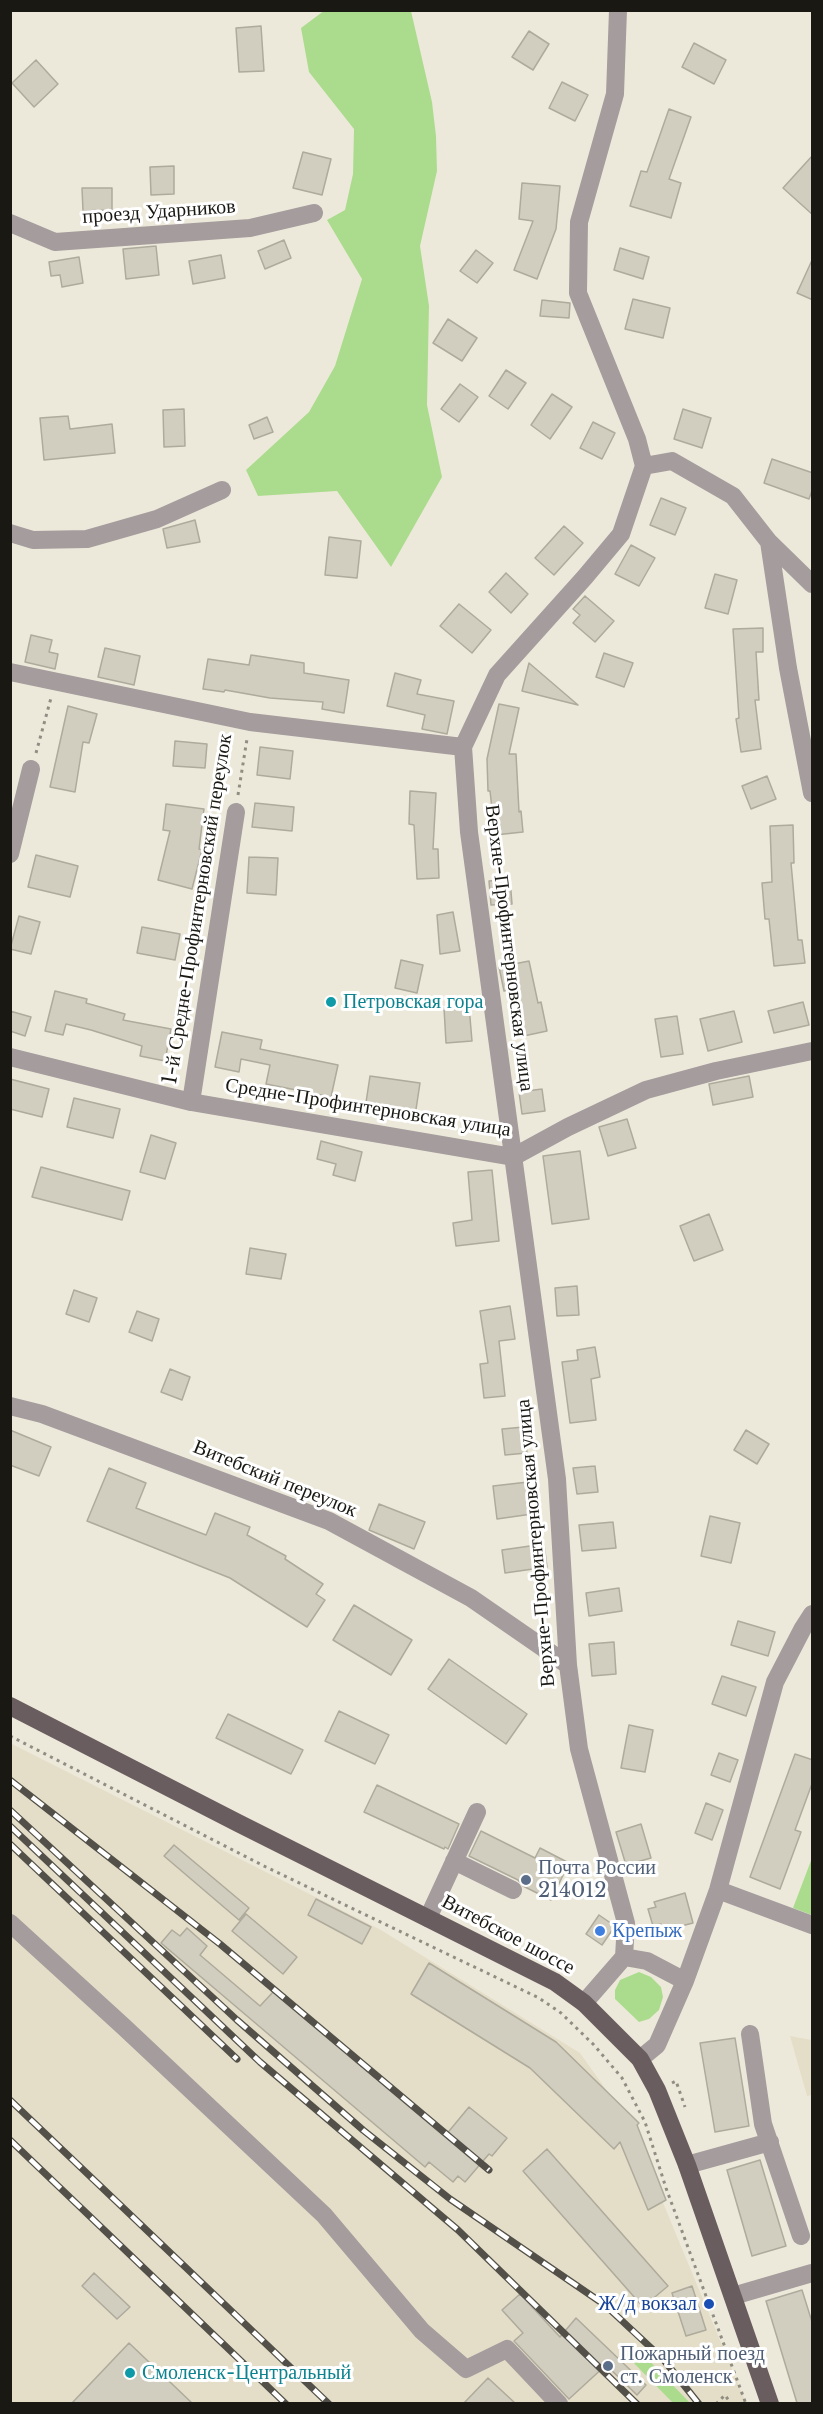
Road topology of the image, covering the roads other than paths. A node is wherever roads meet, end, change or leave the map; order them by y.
1 (618, 10) edge
2 (314, 213) dead end
3 (10, 223) edge
4 (644, 466) junction
5 (222, 490) dead end
6 (10, 533) edge
7 (769, 542) junction
8 (813, 584) edge
9 (10, 672) edge
10 (463, 747) junction
11 (31, 769) road end
12 (813, 793) edge
13 (236, 812) road end
14 (10, 854) edge
15 (813, 1051) edge
16 (10, 1058) edge
17 (191, 1102) junction
18 (513, 1157) junction
19 (10, 1406) edge
20 (813, 1614) edge
21 (568, 1665) junction
22 (10, 1706) edge
23 (477, 1812) dead end
24 (454, 1861) junction
25 (513, 1890) dead end
26 (718, 1890) junction
27 (428, 1918) junction
28 (10, 1923) edge
29 (813, 1925) edge
30 (624, 1957) junction
31 (685, 1981) junction
32 (584, 2003) junction
33 (750, 2034) dead end
34 (640, 2059) junction
35 (770, 2142) junction
36 (687, 2165) junction
37 (801, 2236) dead end
38 (813, 2273) edge
39 (733, 2296) junction
40 (559, 2403) edge
41 (770, 2403) edge

1 - 4 street
2 - 3 street, проезд Ударников
4 - 7 street
4 - 10 street, Верхне-Профинтерновская улица
5 - 6 street
7 - 8 street
7 - 12 street
9 - 10 street
10 - 18 street, Верхне-Профинтерновская улица
11 - 14 street
13 - 17 street, 1-й Средне-Профинтерновский переулок
15 - 18 street, Средне-Профинтерновская улица
16 - 17 street, Средне-Профинтерновская улица
17 - 18 street, Средне-Профинтерновская улица
18 - 21 street, Верхне-Профинтерновская улица
19 - 21 street, Витебский переулок
20 - 26 street
21 - 30 street, Верхне-Профинтерновская улица
22 - 27 main road, Витебское шоссе
23 - 24 street
24 - 25 street
24 - 27 street
26 - 29 street
26 - 31 street
27 - 32 main road, Витебское шоссе
28 - 40 street
30 - 31 street
30 - 32 street
31 - 34 street
32 - 34 main road, Витебское шоссе
33 - 35 street
34 - 36 main road, Витебское шоссе
35 - 36 street
35 - 37 street
36 - 39 main road, Витебское шоссе
38 - 39 street
39 - 41 main road, Витебское шоссе

